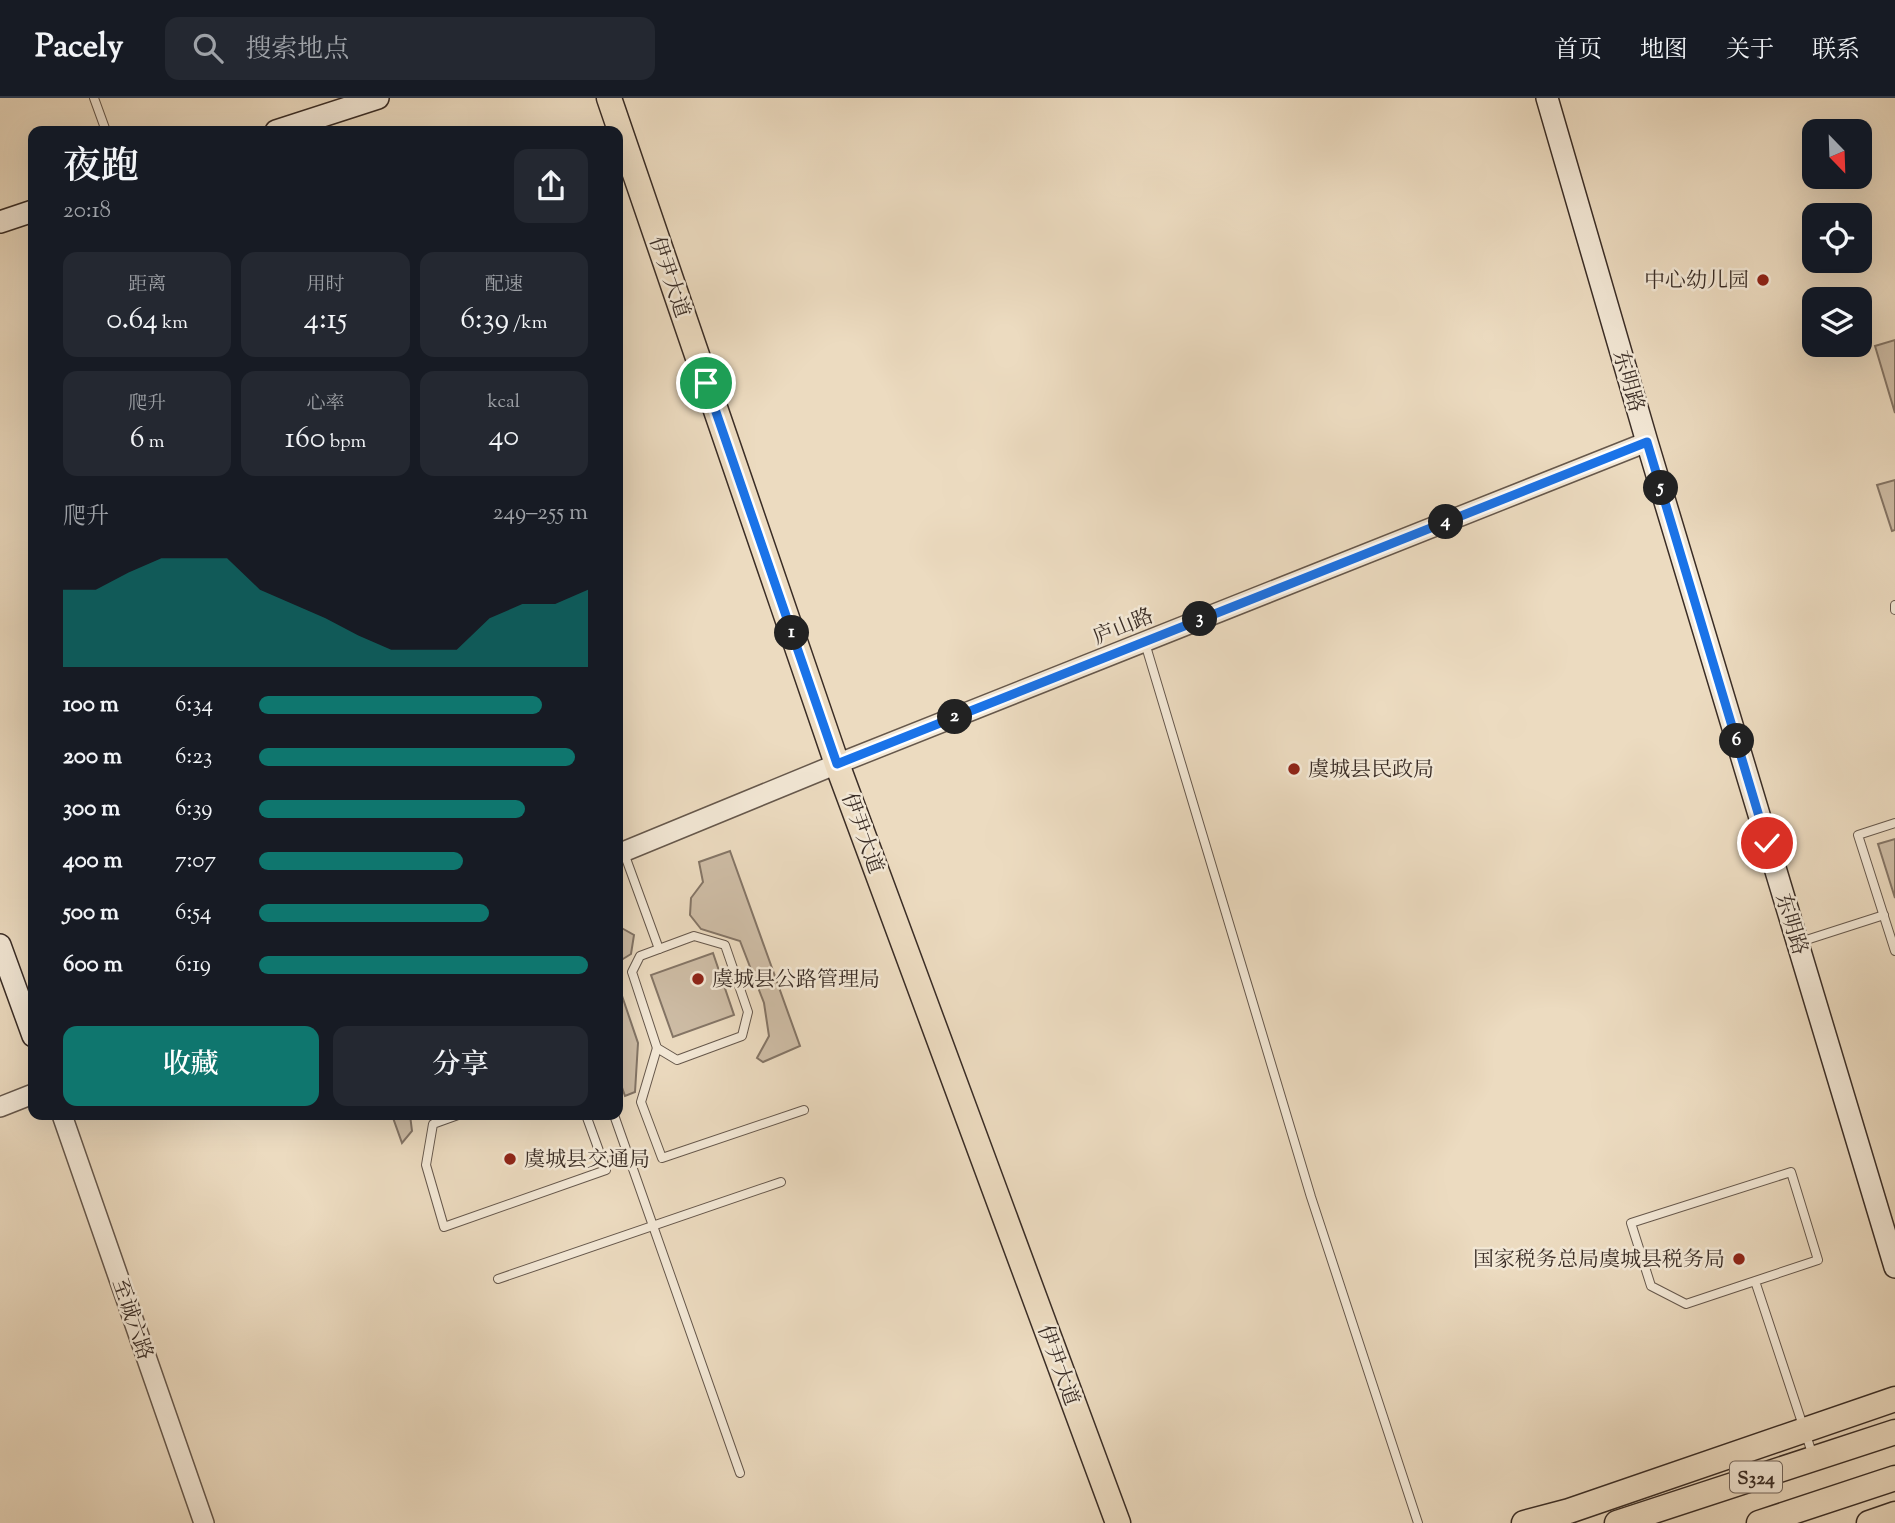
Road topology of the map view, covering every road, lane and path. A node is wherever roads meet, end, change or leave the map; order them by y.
1 (94, 98) edge
2 (609, 98) edge
3 (1547, 98) edge
4 (365, 100) edge
5 (104, 126) edge
6 (290, 126) edge
7 (619, 126) edge
8 (623, 139) edge
9 (28, 213) edge
10 (0, 222) edge
11 (1647, 442) junction
12 (1895, 605) edge
13 (1895, 610) edge
14 (1145, 642) junction
15 (837, 764) junction
16 (1895, 823) edge
17 (623, 852) edge
18 (623, 860) edge
19 (1884, 915) junction
20 (1797, 943) junction
21 (0, 945) edge
22 (659, 949) junction
23 (1895, 951) edge
24 (28, 1022) edge
25 (657, 1048) junction
26 (28, 1096) edge
27 (0, 1107) edge
28 (804, 1110) dead end
29 (64, 1120) edge
30 (432, 1120) edge
31 (588, 1120) edge
32 (616, 1120) edge
33 (781, 1182) dead end
34 (653, 1226) junction
35 (1895, 1267) edge
36 (498, 1279) dead end
37 (1755, 1281) junction
38 (1895, 1399) edge
39 (1805, 1430) junction
40 (1895, 1432) edge
41 (1814, 1458) junction
42 (740, 1473) dead end
43 (1895, 1478) edge
44 (1895, 1514) edge
45 (204, 1523) edge
46 (1118, 1523) edge
47 (1418, 1523) edge
48 (1524, 1523) edge
49 (1617, 1523) edge
50 (1759, 1523) edge
51 (1869, 1523) edge

1 - 5 lane
2 - 7 main road, 伊尹大道
3 - 11 main road, 东明路
4 - 6 main road
8 - 15 main road, 伊尹大道
9 - 10 main road
11 - 14 street, 庐山路
11 - 20 main road, 东明路
12 - 13 lane
14 - 15 street, 庐山路
14 - 47 lane
15 - 17 street, 庐山路
15 - 46 main road, 伊尹大道
16 - 19 lane
18 - 22 lane
19 - 20 lane
19 - 23 lane
20 - 35 main road, 东明路
21 - 24 main road
22 - 25 lane
22 - 25 lane
25 - 28 lane
26 - 27 street
29 - 45 street, 至诚六路
30 - 31 lane
32 - 34 lane
33 - 34 lane
34 - 36 lane
34 - 42 lane
37 - 37 lane
37 - 39 lane
38 - 39 main road
39 - 41 lane
39 - 48 main road
40 - 41 main road, S324
41 - 49 main road, S324
43 - 50 main road, S324
44 - 51 main road

